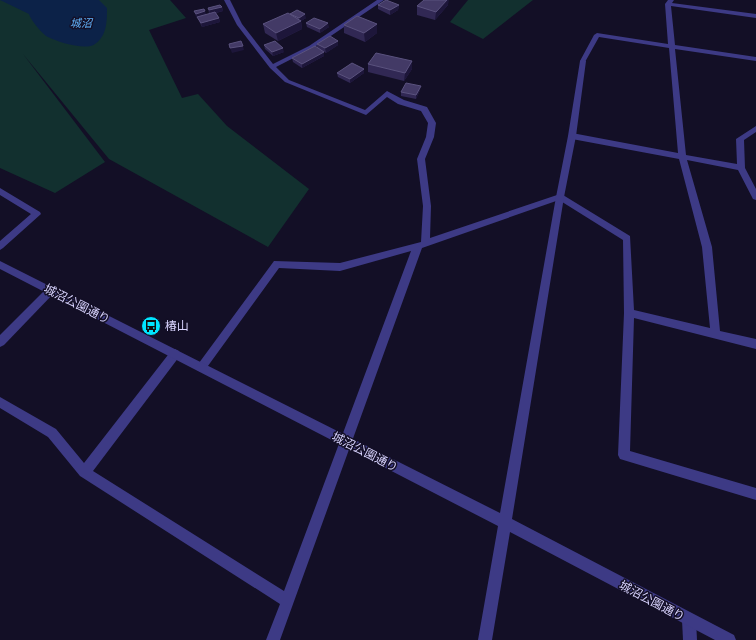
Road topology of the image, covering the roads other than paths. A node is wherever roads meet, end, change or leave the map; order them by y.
1 (227, 0) edge
2 (381, 0) edge
3 (670, 2) edge
4 (756, 16) edge
5 (671, 46) junction
6 (756, 60) edge
7 (272, 67) junction
8 (756, 128) edge
9 (572, 136) junction
10 (682, 157) junction
11 (741, 168) junction
12 (0, 191) edge
13 (560, 197) junction
14 (756, 197) edge
15 (422, 245) junction
16 (0, 246) edge
17 (0, 265) edge
18 (51, 290) junction
19 (629, 313) junction
20 (715, 333) junction
21 (0, 342) edge
22 (756, 344) edge
23 (174, 354) junction
24 (201, 367) junction
25 (0, 402) edge
26 (346, 442) junction
27 (84, 472) junction
28 (756, 494) edge
29 (504, 522) junction
30 (286, 600) junction
31 (689, 620) junction
32 (273, 640) edge
33 (485, 640) edge
34 (690, 640) edge
35 (729, 640) edge

1 - 7 street
2 - 7 street
3 - 4 street
3 - 5 street
5 - 6 street
5 - 9 street
5 - 10 street
7 - 15 street
8 - 11 street
9 - 10 street
9 - 13 street
10 - 11 street
10 - 20 street
11 - 14 street
12 - 16 street
13 - 15 street
13 - 19 street
13 - 29 street
15 - 24 street
15 - 26 street
17 - 18 street, 城沼公園通り
18 - 21 street
18 - 23 street, 城沼公園通り
19 - 20 street
19 - 28 street
20 - 22 street
23 - 24 street, 城沼公園通り
23 - 27 street
24 - 26 street, 城沼公園通り
25 - 27 street
26 - 29 street, 城沼公園通り
26 - 30 street
27 - 30 street
29 - 31 street, 城沼公園通り
29 - 33 street
30 - 32 street
31 - 34 street
31 - 35 street, 城沼公園通り

